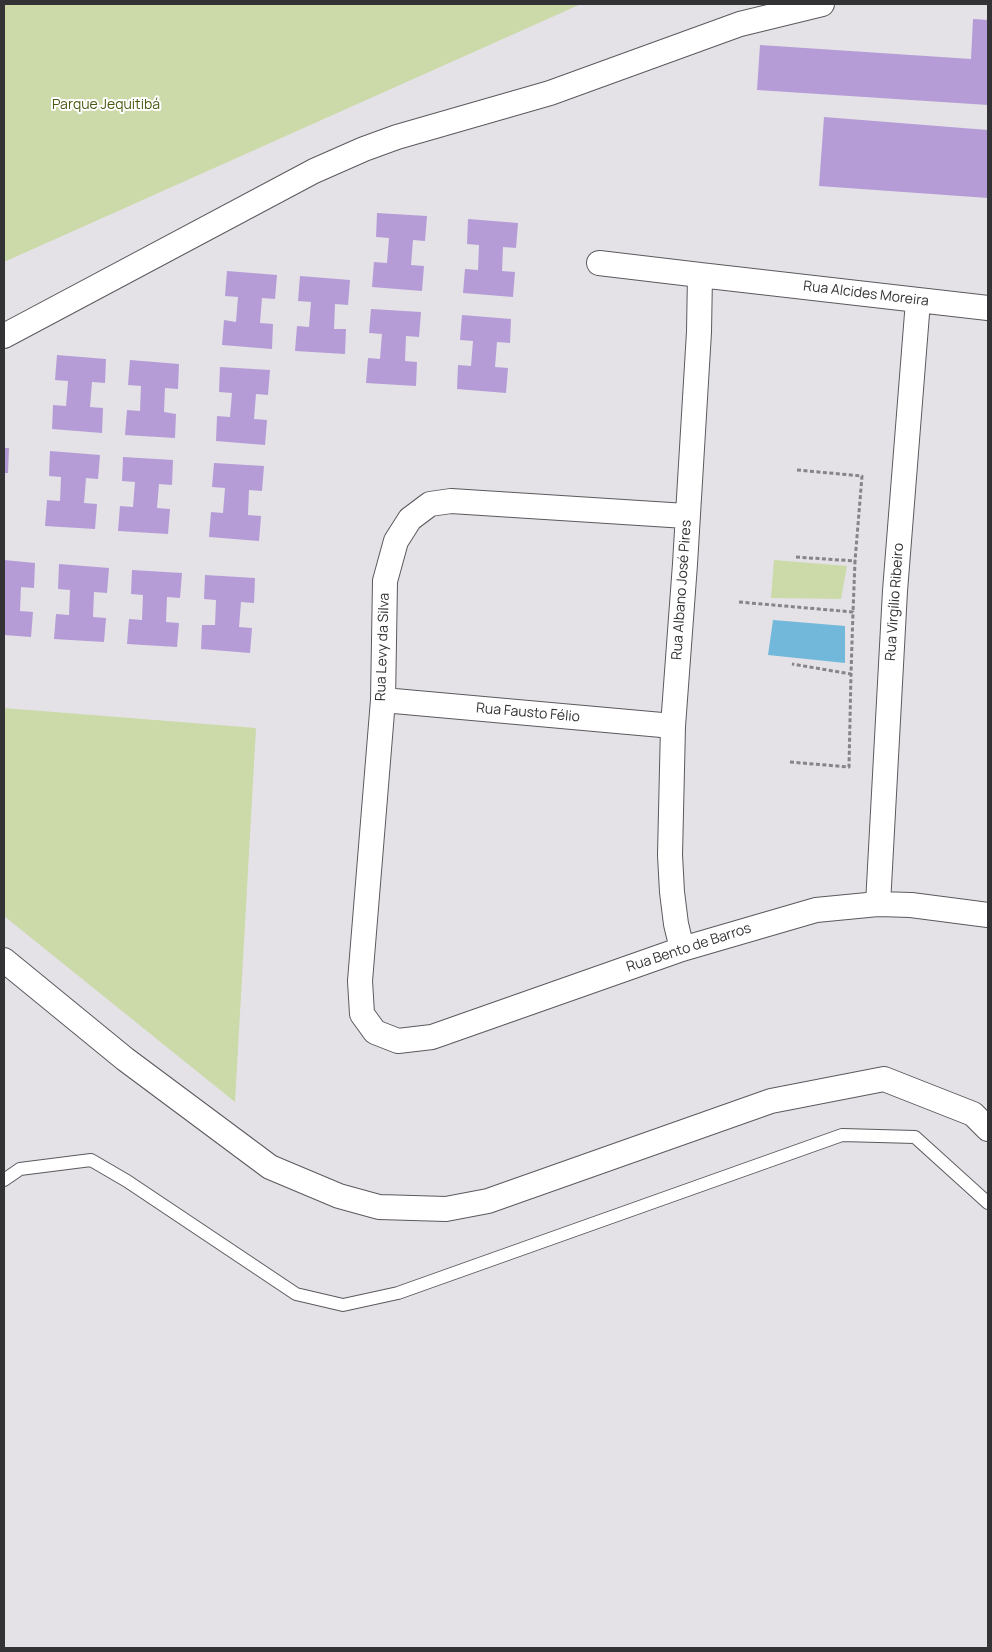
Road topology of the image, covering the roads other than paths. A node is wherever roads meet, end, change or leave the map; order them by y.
1 (822, 4) edge
2 (599, 262) dead end
3 (700, 275) junction
4 (918, 301) junction
5 (988, 308) edge
6 (4, 336) edge
7 (686, 516) junction
8 (383, 700) junction
9 (673, 726) junction
10 (878, 904) junction
11 (988, 914) edge
12 (682, 948) junction
13 (4, 960) edge
14 (398, 1041) joint
15 (988, 1129) edge
16 (4, 1180) edge
17 (988, 1203) edge

1 - 6 street
2 - 3 street
3 - 4 street, Rua Alcides Moreira
3 - 7 street, Rua Albano José Pires
4 - 5 street, Rua Alcides Moreira
4 - 10 street, Rua Virgílio Ribeiro
7 - 8 street, Rua Levy da Silva
7 - 9 street, Rua Albano José Pires
8 - 9 street, Rua Fausto Félio
8 - 14 street, Rua Levy da Silva
9 - 12 street, Rua Albano José Pires
10 - 11 street, Rua Bento de Barros
10 - 12 street, Rua Bento de Barros
12 - 14 street, Rua Bento de Barros
13 - 15 street
16 - 17 lane

